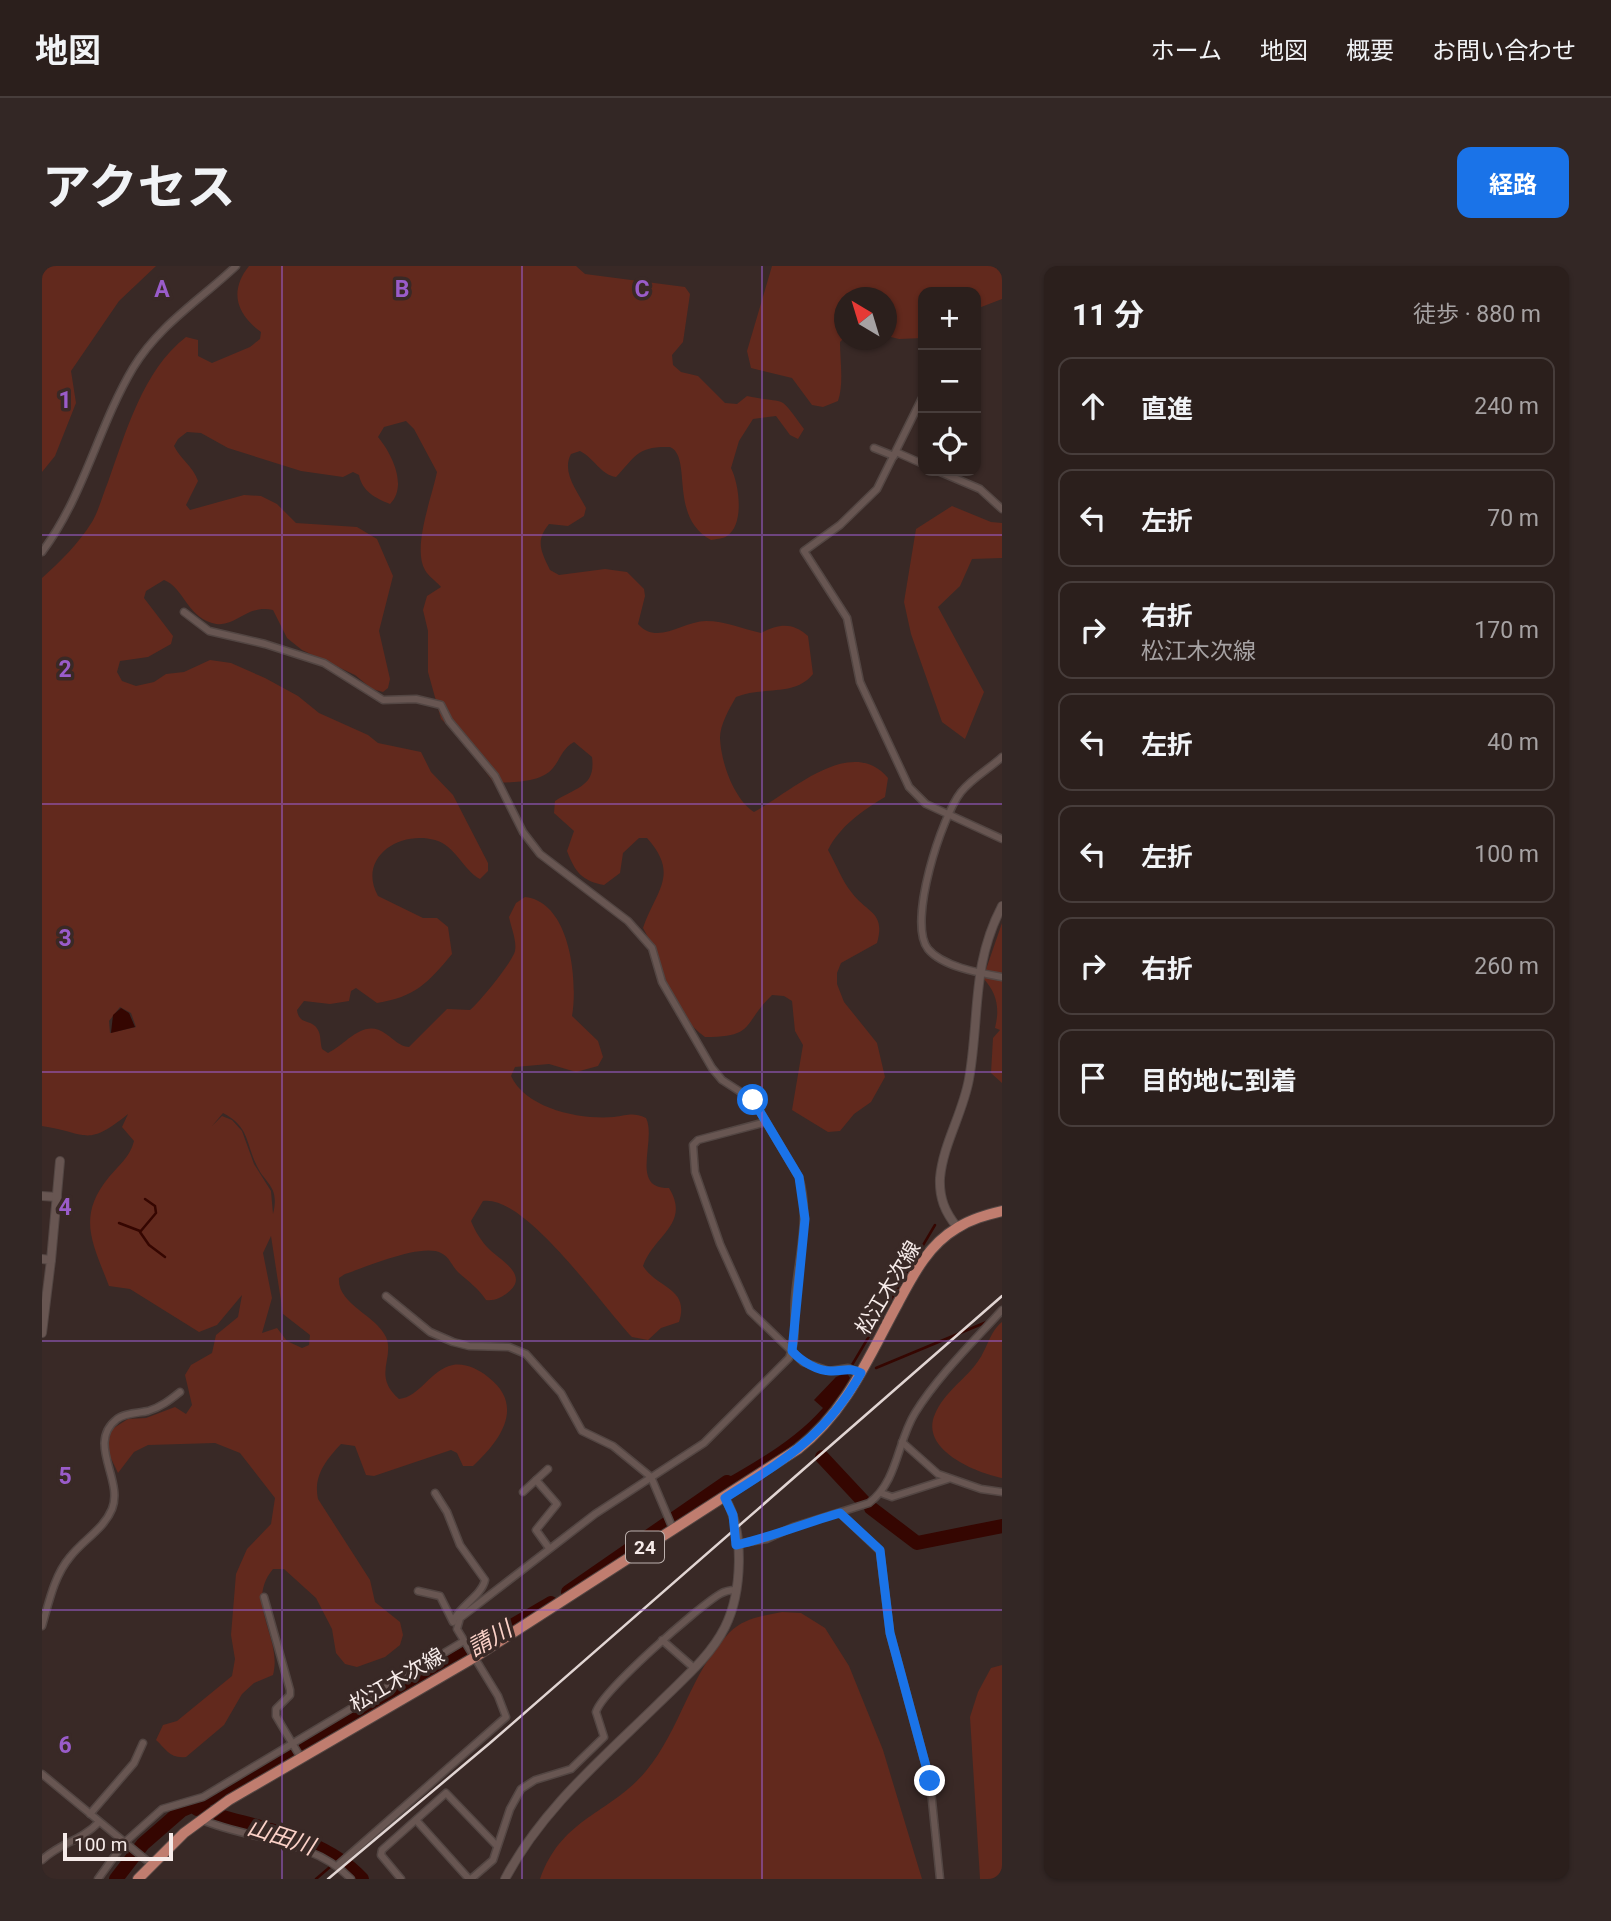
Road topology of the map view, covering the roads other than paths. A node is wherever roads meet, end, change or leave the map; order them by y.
1 (236, 266) edge
2 (918, 406) edge
3 (874, 448) dead end
4 (895, 454) junction
5 (918, 462) edge
6 (950, 476) edge
7 (1002, 509) edge
8 (42, 552) edge
9 (184, 612) dead end
10 (1002, 757) edge
11 (948, 814) junction
12 (1002, 839) edge
13 (1002, 906) edge
14 (978, 973) junction
15 (1002, 977) edge
16 (766, 1122) junction
17 (60, 1161) dead end
18 (42, 1196) edge
19 (57, 1197) junction
20 (1002, 1211) edge
21 (957, 1227) junction
22 (47, 1260) edge
23 (386, 1296) dead end
24 (1002, 1310) edge
25 (42, 1333) edge
26 (792, 1351) junction
27 (861, 1373) junction
28 (180, 1392) dead end
29 (902, 1442) junction
30 (548, 1469) dead end
31 (650, 1477) junction
32 (948, 1479) junction
33 (536, 1480) junction
34 (523, 1492) dead end
35 (1002, 1492) edge
36 (435, 1493) dead end
37 (881, 1493) junction
38 (725, 1498) junction
39 (840, 1513) junction
40 (672, 1526) junction
41 (736, 1545) junction
42 (549, 1548) junction
43 (736, 1590) junction
44 (418, 1591) dead end
45 (264, 1597) dead end
46 (453, 1621) junction
47 (42, 1626) edge
48 (457, 1629) junction
49 (662, 1640) junction
50 (464, 1642) junction
51 (475, 1657) junction
52 (694, 1668) junction
53 (143, 1743) dead end
54 (293, 1743) junction
55 (300, 1756) junction
56 (42, 1774) edge
57 (90, 1814) junction
58 (202, 1818) junction
59 (416, 1820) junction
60 (99, 1822) junction
61 (126, 1844) junction
62 (497, 1846) junction
63 (42, 1860) edge
64 (342, 1862) junction
65 (151, 1864) junction
66 (97, 1879) edge
67 (138, 1879) edge
68 (349, 1879) edge
69 (401, 1879) edge
70 (470, 1879) edge
71 (505, 1879) edge
72 (940, 1879) edge

1 - 8 street
2 - 4 street
3 - 4 street
4 - 5 street
4 - 11 street
6 - 7 street
9 - 16 street
10 - 11 street
11 - 12 street
11 - 14 street
13 - 14 street
14 - 15 street
14 - 21 street
16 - 26 street
16 - 26 street
17 - 19 street
18 - 19 street
19 - 22 street
20 - 21 main road, 松江木次線 / 24
21 - 27 main road, 松江木次線 / 24
22 - 25 street
23 - 31 street
24 - 29 street
26 - 27 street
26 - 31 street
27 - 38 main road, 松江木次線 / 24
28 - 47 street
29 - 32 street
29 - 37 street
30 - 33 street
31 - 40 street
31 - 42 street
32 - 35 street
32 - 37 street
33 - 34 street
33 - 42 street
36 - 46 street
37 - 39 street
38 - 40 main road, 松江木次線 / 24
38 - 41 street
39 - 41 street
39 - 72 street
40 - 51 main road, 松江木次線 / 24
41 - 43 street
42 - 48 street
43 - 49 street
43 - 52 street
44 - 46 street
45 - 54 street
46 - 48 street
48 - 50 street
49 - 52 street
49 - 62 street
50 - 51 street
50 - 54 street
51 - 55 main road, 松江木次線 / 24
51 - 64 street
52 - 71 street
53 - 57 street
54 - 55 street
54 - 61 street
55 - 58 main road, 松江木次線 / 24
56 - 57 street
57 - 60 street
58 - 64 street
58 - 65 main road, 松江木次線 / 24
59 - 62 street
59 - 69 street
59 - 70 street
60 - 61 street
60 - 63 street
61 - 65 street
61 - 66 street
62 - 70 street
64 - 68 street
65 - 67 main road, 松江木次線 / 24

